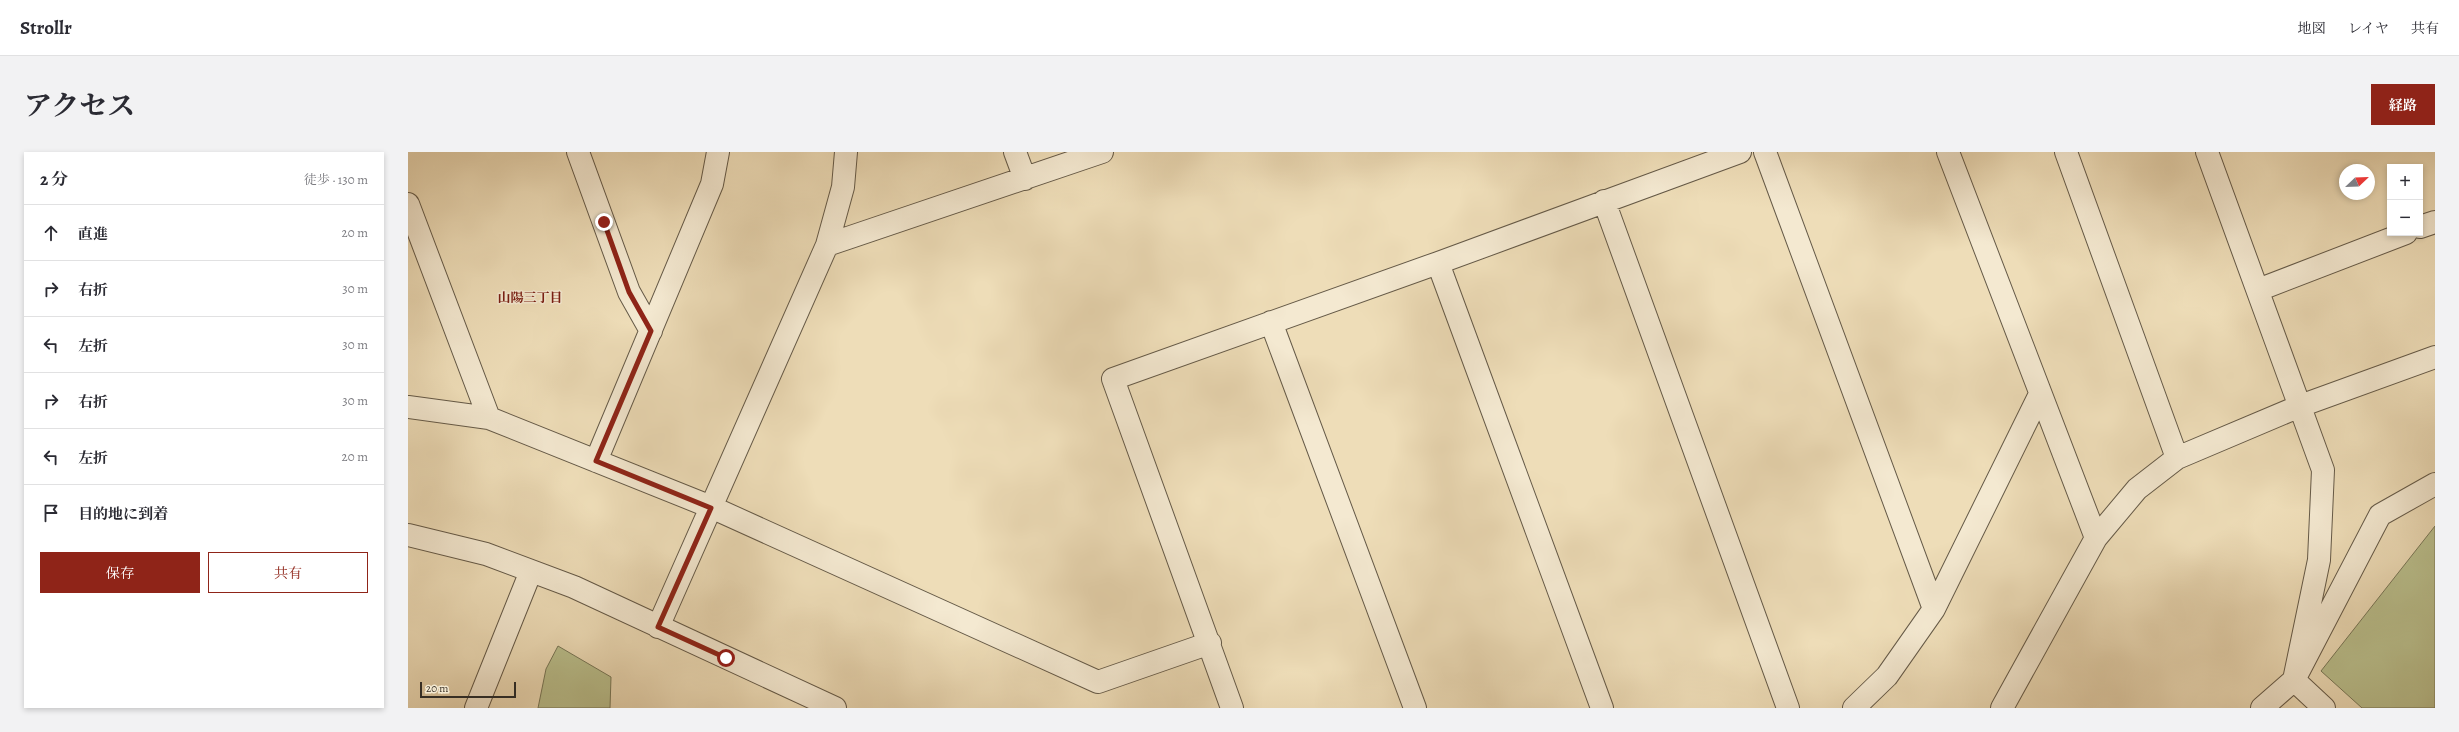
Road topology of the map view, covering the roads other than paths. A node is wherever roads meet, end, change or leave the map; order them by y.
1 (578, 152) edge
2 (718, 152) edge
3 (846, 152) edge
4 (1015, 152) edge
5 (1102, 152) edge
6 (1740, 152) edge
7 (1765, 152) edge
8 (1948, 152) edge
9 (2066, 152) edge
10 (2207, 152) edge
11 (1025, 179) junction
12 (1604, 201) junction
13 (408, 204) edge
14 (2435, 222) edge
15 (2423, 226) edge
16 (2398, 236) edge
17 (827, 245) junction
18 (1438, 263) junction
19 (2258, 290) junction
20 (1271, 322) junction
21 (651, 331) junction
22 (2435, 357) edge
23 (2040, 394) junction
24 (2300, 406) junction
25 (408, 407) edge
26 (489, 418) junction
27 (2177, 458) junction
28 (596, 461) junction
29 (2435, 484) edge
30 (711, 508) junction
31 (408, 535) edge
32 (2096, 538) junction
33 (531, 571) junction
34 (1934, 609) junction
35 (658, 627) junction
36 (1210, 643) junction
37 (2294, 680) junction
38 (476, 708) edge
39 (835, 708) edge
40 (1232, 708) edge
41 (1416, 708) edge
42 (1602, 708) edge
43 (1788, 708) edge
44 (1854, 708) edge
45 (2002, 708) edge
46 (2262, 708) edge
47 (2324, 708) edge

1 - 21 street
2 - 21 street
3 - 17 street
4 - 11 street
5 - 11 street
6 - 12 street
7 - 34 street
8 - 23 street
9 - 27 street
10 - 19 street
11 - 17 street
12 - 18 street
12 - 43 street
13 - 26 street
14 - 15 street
16 - 19 street
17 - 30 street
18 - 20 street
18 - 42 street
19 - 24 street
20 - 36 street
20 - 41 street
21 - 28 street
22 - 24 street
23 - 32 street
23 - 34 street
24 - 27 street
24 - 37 street
25 - 26 street
26 - 28 street
27 - 32 street
28 - 30 street
29 - 37 street
30 - 35 street
30 - 36 street
31 - 33 street
32 - 45 street
33 - 35 street
33 - 38 street
34 - 44 street
35 - 39 street
36 - 40 street
37 - 46 street
37 - 47 street

